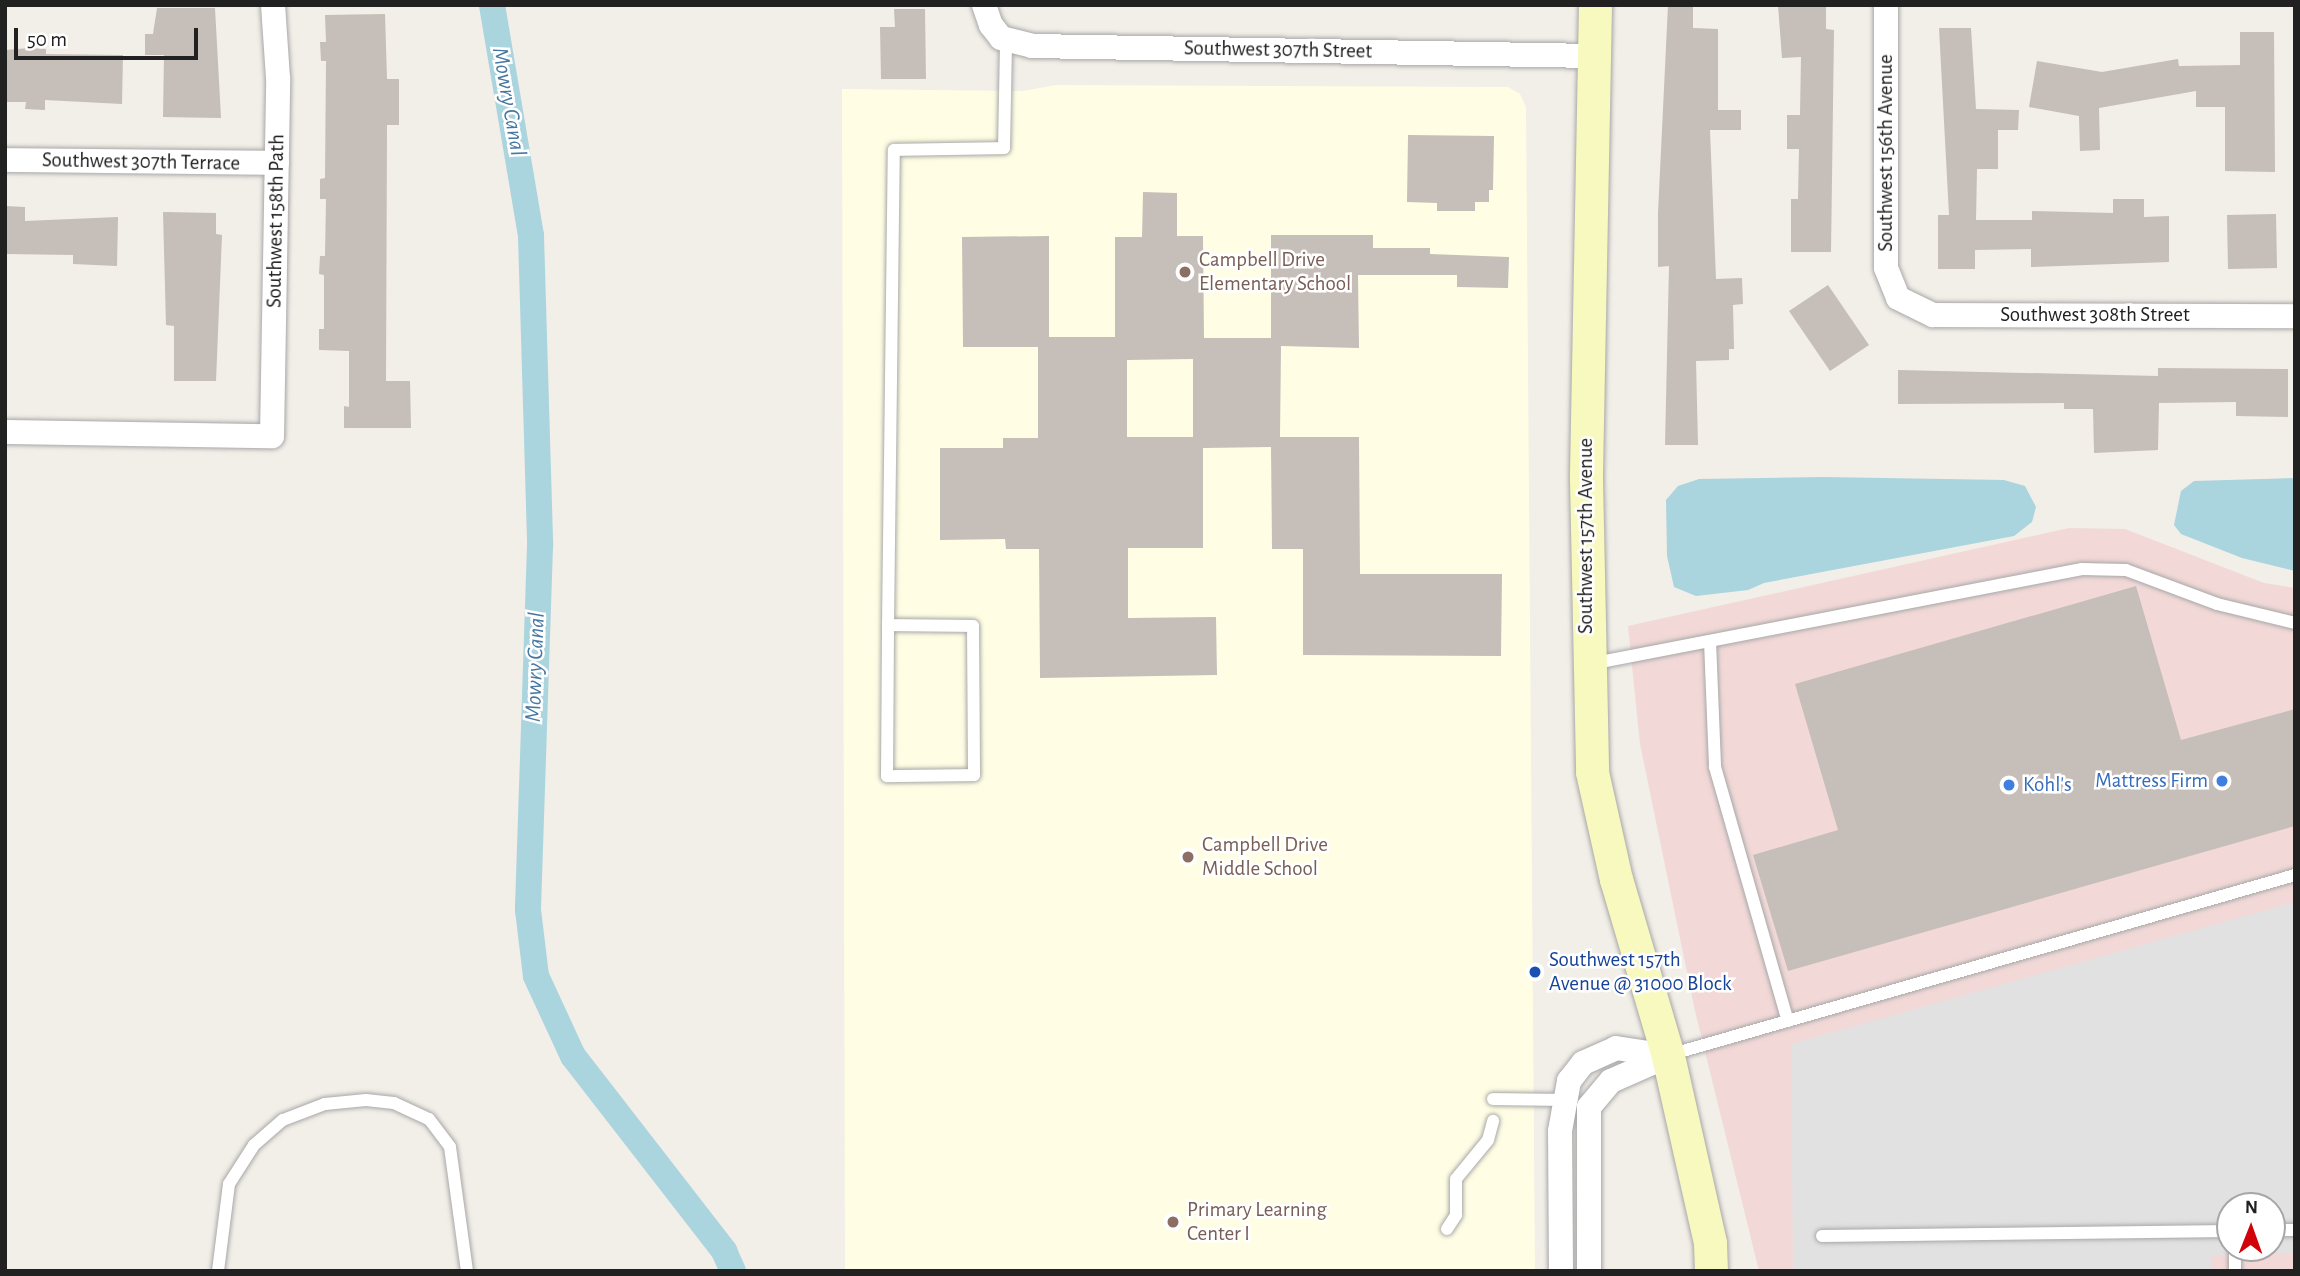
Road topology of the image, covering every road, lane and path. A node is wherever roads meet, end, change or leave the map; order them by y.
1 (273, 5) edge
2 (984, 5) edge
3 (1595, 5) edge
4 (1886, 5) edge
5 (1006, 40) junction
6 (1595, 56) junction
7 (5, 160) edge
8 (277, 163) junction
9 (1898, 298) joint
10 (2295, 316) edge
11 (5, 432) edge
12 (2295, 623) edge
13 (888, 625) junction
14 (1710, 641) junction
15 (1587, 665) junction
16 (2295, 876) edge
17 (1788, 1021) junction
18 (1668, 1056) junction
19 (1493, 1099) dead end
20 (1563, 1100) junction
21 (1493, 1121) dead end
22 (1447, 1229) dead end
23 (2216, 1231) edge
24 (1822, 1236) dead end
25 (1715, 1261) edge
26 (218, 1271) edge
27 (467, 1271) edge
28 (1561, 1271) edge
29 (1589, 1271) edge

1 - 8 street, Southwest 158th Path
2 - 5 street
3 - 6 street, Southwest 157th Avenue
4 - 9 street, Southwest 156th Avenue
5 - 6 street, Southwest 307th Street
5 - 13 lane
6 - 15 street, Southwest 157th Avenue
7 - 8 street, Southwest 307th Terrace
8 - 11 street, Southwest 158th Path
9 - 10 street, Southwest 308th Street
12 - 14 lane
13 - 13 lane
14 - 15 lane
14 - 17 lane
15 - 18 street, Southwest 157th Avenue
16 - 17 lane
17 - 18 lane
18 - 20 street
18 - 25 street, Southwest 157th Avenue
18 - 29 street
19 - 20 lane
20 - 28 street
21 - 22 lane
23 - 24 lane
26 - 27 lane

